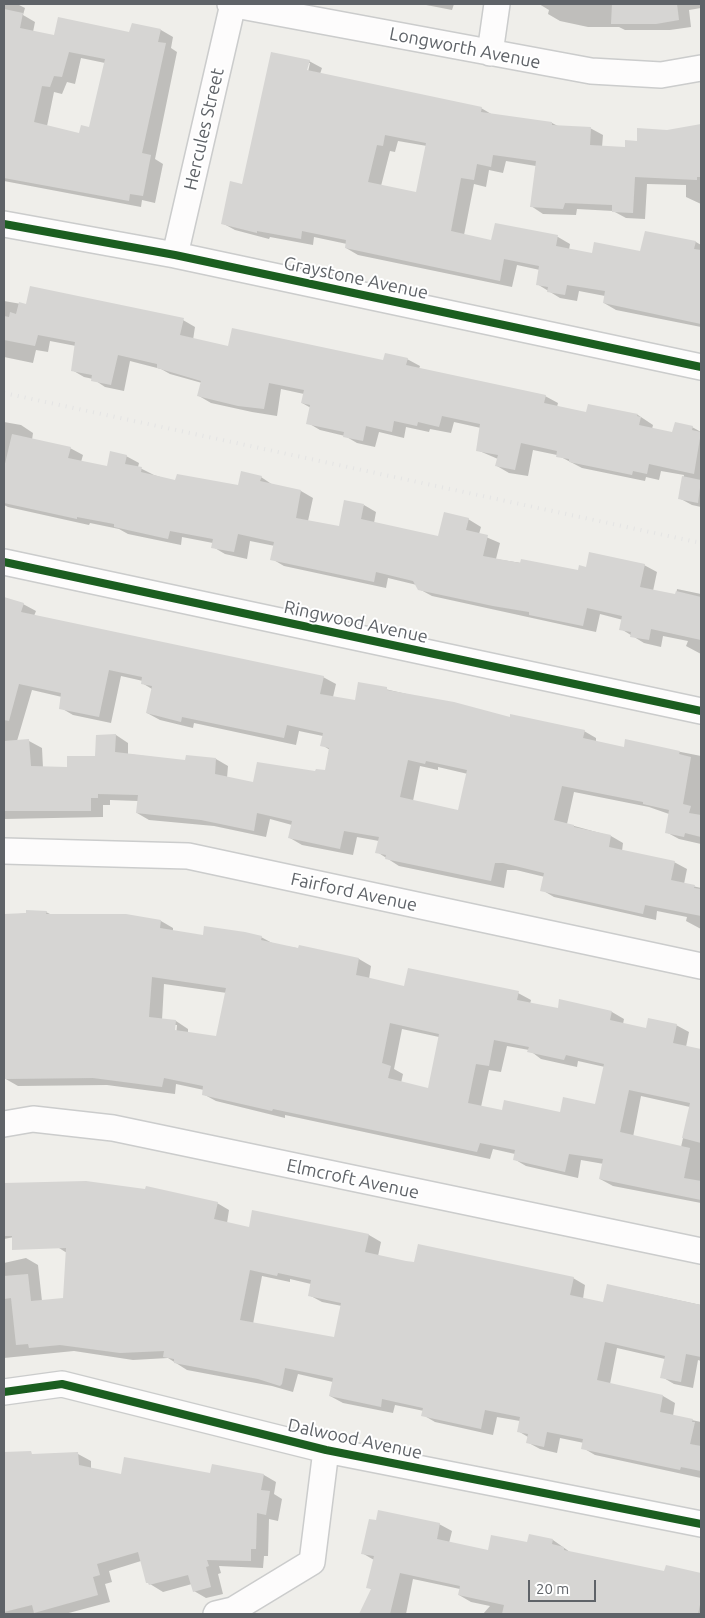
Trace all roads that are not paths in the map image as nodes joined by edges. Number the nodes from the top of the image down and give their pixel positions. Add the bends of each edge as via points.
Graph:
1 (232, 4) edge
2 (498, 4) edge
3 (490, 53) junction
4 (701, 68) edge
5 (4, 224) edge
6 (175, 255) junction
7 (701, 367) edge
8 (4, 562) edge
9 (701, 711) edge
10 (4, 851) edge
11 (701, 966) edge
12 (4, 1124) edge
13 (701, 1251) edge
14 (4, 1392) edge
15 (326, 1450) junction
16 (701, 1524) edge
17 (216, 1614) edge

1 - 3 street, Longworth Avenue
1 - 6 street, Hercules Street
2 - 3 street
3 - 4 street, Longworth Avenue via 591,71 661,75
5 - 6 street, Graystone Avenue
6 - 7 street, Graystone Avenue
8 - 9 street, Ringwood Avenue
10 - 11 street, Fairford Avenue via 188,856
12 - 13 street, Elmcroft Avenue via 33,1119 113,1128
14 - 15 street, Dalwood Avenue via 62,1384
15 - 16 street, Dalwood Avenue
15 - 17 street via 312,1562 233,1610

